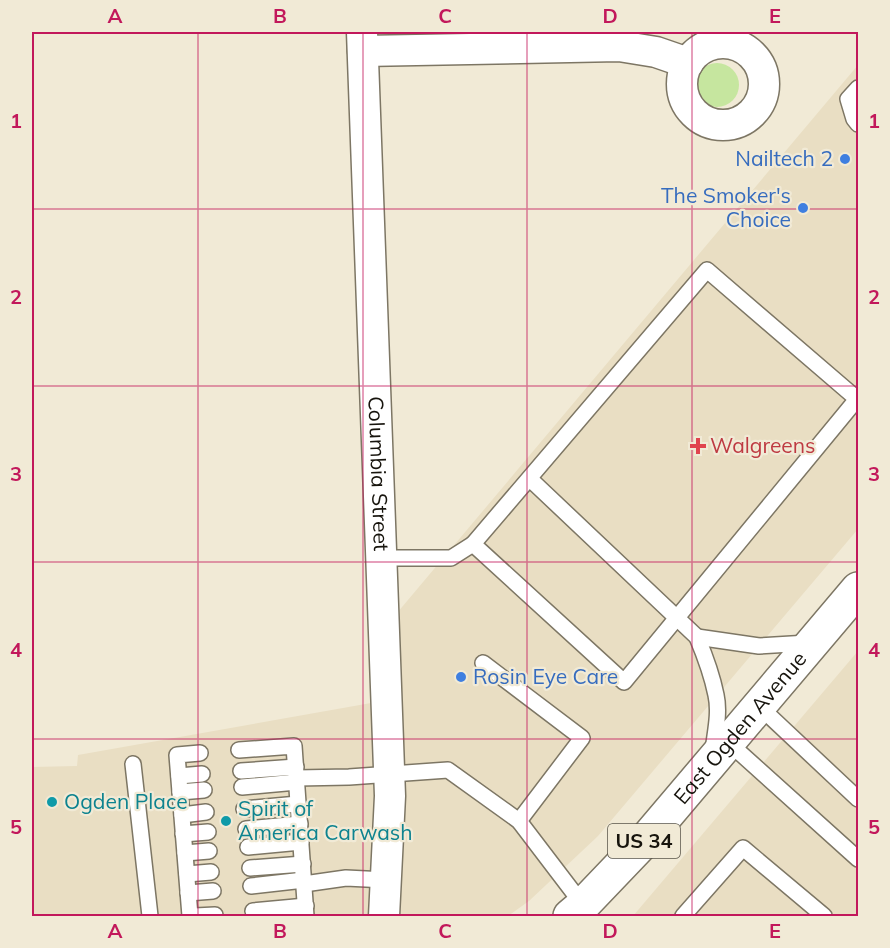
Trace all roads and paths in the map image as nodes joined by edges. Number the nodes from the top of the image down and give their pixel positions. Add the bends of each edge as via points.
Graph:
1 (363, 41) edge
2 (688, 63) dead end
3 (858, 88) edge
4 (858, 124) edge
5 (858, 400) edge
6 (530, 479) junction
7 (473, 544) junction
8 (381, 558) junction
9 (858, 588) edge
10 (677, 618) junction
11 (698, 637) junction
12 (812, 643) junction
13 (483, 663) dead end
14 (759, 706) junction
15 (239, 750) dead end
16 (720, 751) junction
17 (200, 753) dead end
18 (133, 764) dead end
19 (241, 771) dead end
20 (390, 773) junction
21 (202, 774) dead end
22 (179, 776) junction
23 (297, 776) junction
24 (242, 787) dead end
25 (204, 790) dead end
26 (180, 792) junction
27 (858, 799) edge
28 (298, 804) junction
29 (244, 809) dead end
30 (206, 813) dead end
31 (182, 815) junction
32 (519, 821) junction
33 (300, 824) junction
34 (246, 829) dead end
35 (208, 832) dead end
36 (183, 834) junction
37 (301, 842) junction
38 (248, 847) dead end
39 (209, 851) dead end
40 (185, 853) junction
41 (858, 859) edge
42 (303, 864) junction
43 (250, 868) dead end
44 (211, 872) dead end
45 (187, 874) junction
46 (386, 880) junction
47 (304, 882) junction
48 (251, 886) dead end
49 (213, 891) dead end
50 (188, 893) junction
51 (253, 911) dead end
52 (306, 911) edge
53 (577, 911) edge
54 (215, 915) dead end
55 (150, 916) edge
56 (190, 916) edge
57 (195, 916) edge
58 (384, 916) edge
59 (683, 916) edge
60 (824, 916) edge

1 - 2 street via 619,46 656,52
1 - 8 street, Columbia Street
3 - 4 lane via 848,99
5 - 6 lane via 707,270
5 - 10 lane
6 - 7 lane
6 - 10 lane
7 - 8 lane via 451,558
7 - 10 lane via 624,682
8 - 20 street, Columbia Street
9 - 12 main road, East Ogden Avenue / US 34
10 - 11 lane
11 - 12 lane via 759,646
11 - 16 lane via 716,696
12 - 14 main road, East Ogden Avenue / US 34
13 - 32 lane via 582,738
14 - 16 main road, East Ogden Avenue / US 34
14 - 27 lane
15 - 23 lane via 294,746
16 - 41 lane
16 - 53 main road, East Ogden Avenue / US 34 via 648,837
17 - 22 lane via 177,755
18 - 55 lane
19 - 23 lane
20 - 23 lane
20 - 32 lane via 448,770
20 - 46 street, Columbia Street
21 - 22 lane
22 - 26 lane
23 - 24 lane
23 - 28 lane
25 - 26 lane
26 - 31 lane
28 - 29 lane
28 - 33 lane
30 - 31 lane
31 - 36 lane
32 - 53 lane
33 - 34 lane
33 - 37 lane
35 - 36 lane
36 - 40 lane
37 - 38 lane
37 - 42 lane
39 - 40 lane
40 - 45 lane
42 - 43 lane
42 - 47 lane
44 - 45 lane
45 - 50 lane
46 - 47 lane
46 - 58 street, Columbia Street
47 - 48 lane
47 - 52 lane
49 - 50 lane
50 - 56 lane
51 - 52 lane
54 - 57 lane
59 - 60 lane via 743,848

